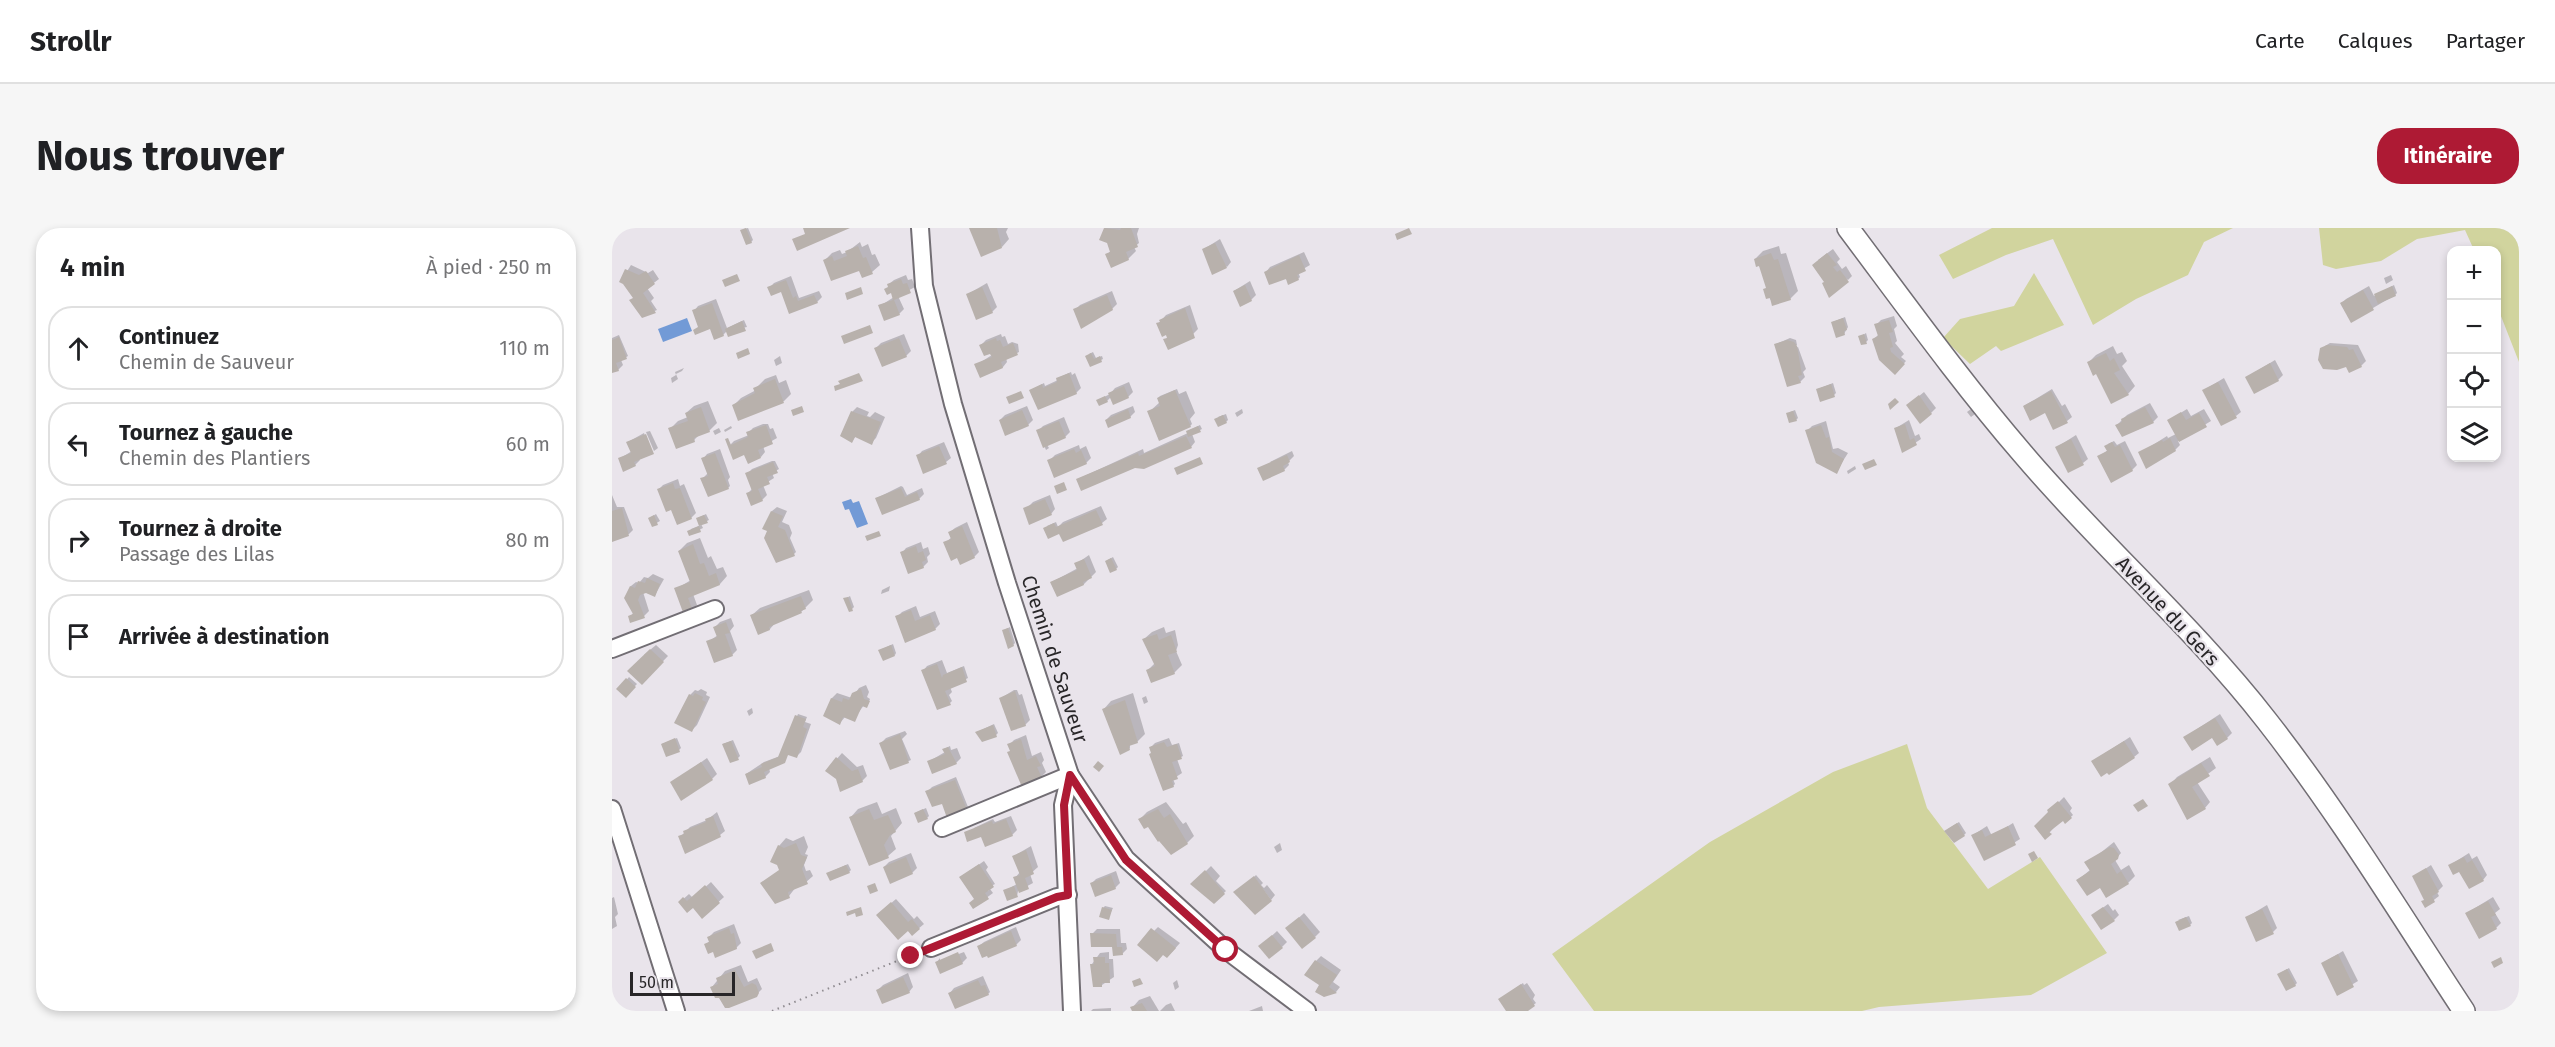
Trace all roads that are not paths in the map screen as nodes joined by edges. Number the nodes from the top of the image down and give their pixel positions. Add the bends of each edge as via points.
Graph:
1 (920, 228) edge
2 (1848, 228) edge
3 (715, 609) dead end
4 (612, 649) edge
5 (1070, 775) junction
6 (612, 809) edge
7 (942, 828) dead end
8 (1068, 895) junction
9 (931, 948) road end
10 (676, 1011) edge
11 (1072, 1011) edge
12 (1307, 1011) edge
13 (2464, 1011) edge

1 - 5 street, Chemin de Sauveur via 924,286 953,404
2 - 13 main road, Avenue du Gers via 2024,456 2266,719 2314,784
3 - 4 street
5 - 7 street
5 - 8 street via 1064,805
5 - 12 street, Chemin de Sauveur via 1126,860 1226,950
6 - 10 street
8 - 9 street
8 - 11 street

